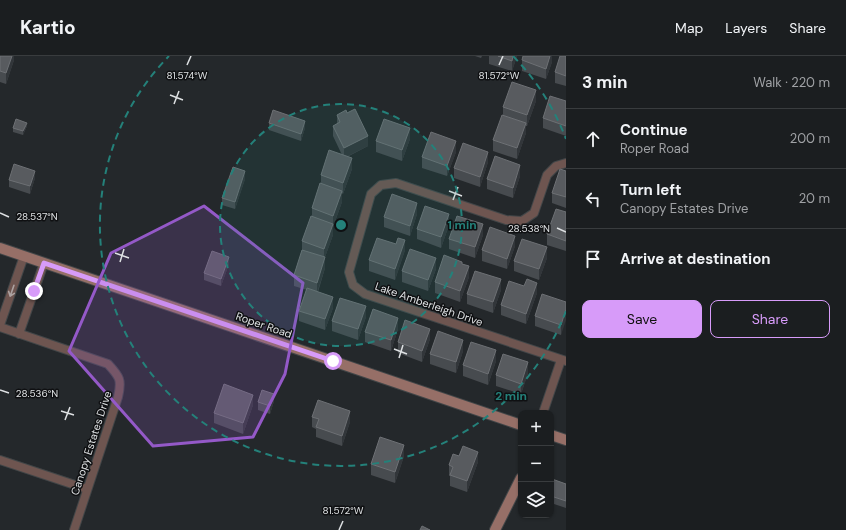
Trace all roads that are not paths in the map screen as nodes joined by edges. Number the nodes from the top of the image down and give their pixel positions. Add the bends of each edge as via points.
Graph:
1 (566, 163) edge
2 (0, 248) edge
3 (24, 256) junction
4 (44, 263) junction
5 (0, 326) edge
6 (19, 334) junction
7 (564, 361) edge
8 (544, 410) edge
9 (518, 424) edge
10 (554, 436) edge
11 (566, 440) edge
12 (0, 460) edge
13 (519, 482) edge
14 (87, 490) junction
15 (74, 530) edge
16 (495, 530) edge

1 - 7 street, Lake Amberleigh Drive via 556,166 547,175 534,213 522,220 506,220 396,183 382,185 371,194 349,272 353,284 364,294
2 - 3 street, Roper Road
3 - 4 street, Roper Road
3 -> 5 street, Canopy Estates Drive
4 - 6 street
4 - 9 street, Roper Road
5 - 6 street, Canopy Estates Drive
6 - 14 street, Canopy Estates Drive via 108,364 117,374 121,385 118,397
7 - 8 street
10 - 11 street
12 - 14 street
13 - 16 street
14 - 15 street, Canopy Estates Drive

